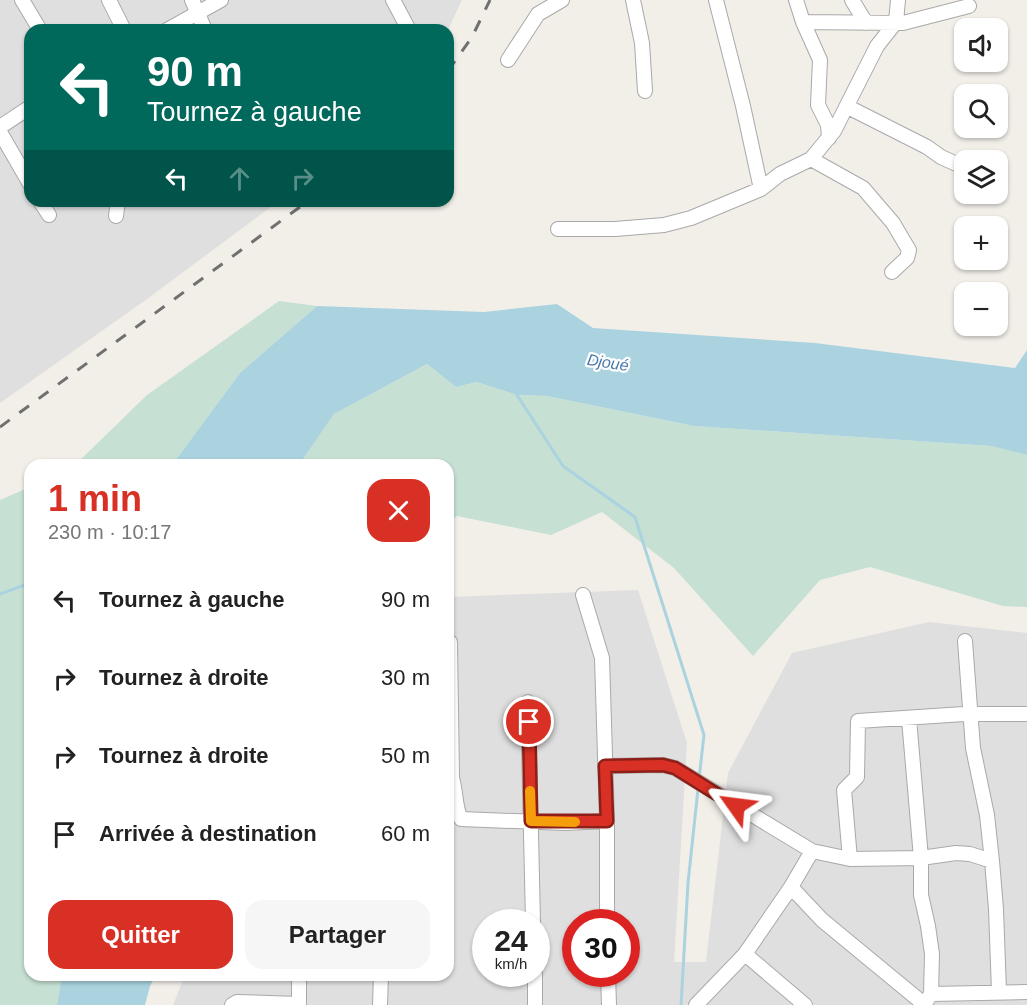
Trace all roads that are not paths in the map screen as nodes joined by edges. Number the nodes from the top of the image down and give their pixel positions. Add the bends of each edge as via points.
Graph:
1 (22, 0) edge
2 (109, 0) edge
3 (221, 0) edge
4 (393, 0) edge
5 (562, 0) edge
6 (633, 0) edge
7 (716, 0) edge
8 (796, 0) edge
9 (852, 0) edge
10 (898, 0) edge
11 (969, 6) dead end
12 (195, 7) edge
13 (803, 22) junction
14 (896, 22) junction
15 (866, 23) junction
16 (36, 24) edge
17 (121, 24) edge
18 (174, 24) edge
19 (202, 24) edge
20 (406, 24) edge
21 (508, 60) dead end
22 (645, 91) dead end
23 (848, 106) junction
24 (24, 111) edge
25 (0, 127) edge
26 (0, 132) edge
27 (829, 138) junction
28 (811, 159) junction
29 (954, 163) edge
30 (24, 174) edge
31 (761, 189) junction
32 (44, 207) edge
33 (117, 207) edge
34 (49, 215) dead end
35 (116, 216) dead end
36 (558, 229) dead end
37 (892, 272) dead end
38 (583, 595) dead end
39 (964, 641) dead end
40 (528, 702) dead end
41 (969, 714) junction
42 (1027, 714) edge
43 (909, 720) junction
44 (605, 766) junction
45 (454, 794) edge
46 (531, 821) junction
47 (607, 821) junction
48 (812, 851) junction
49 (921, 858) junction
50 (850, 859) junction
51 (992, 861) junction
52 (791, 887) junction
53 (533, 909) edge
54 (607, 909) edge
55 (745, 954) junction
56 (299, 981) edge
57 (381, 981) edge
58 (535, 987) edge
59 (608, 987) edge
60 (999, 992) junction
61 (1027, 992) edge
62 (927, 1001) edge
63 (232, 1005) edge
64 (299, 1005) edge
65 (380, 1005) edge
66 (536, 1005) edge
67 (609, 1005) edge
68 (696, 1005) edge
69 (805, 1005) edge

1 - 16 street
2 - 17 street
3 - 12 street
4 - 20 street
5 - 21 street via 538,14
6 - 22 street via 642,43
7 - 31 street
8 - 13 street
9 - 15 street
10 - 14 street
11 - 14 street
12 - 18 street
12 - 19 street
13 - 15 street
13 - 27 street via 820,60 818,105 826,119
14 - 15 street
14 - 23 street via 877,46
23 - 27 street
23 - 29 street
24 - 25 street
26 - 30 street
27 - 28 street
28 - 31 street via 780,174
28 - 37 street via 863,188 894,223 909,250 908,258
31 - 36 street via 664,225
32 - 34 street
33 - 35 street
38 - 44 street via 602,658
39 - 41 street
40 - 46 street
41 - 42 street
41 - 43 street
41 - 51 street
43 - 49 street
43 - 50 street via 858,722 857,777 844,790
44 - 47 street
44 - 48 street via 675,768
45 - 46 street via 461,819
46 - 47 street
46 - 53 street
47 - 54 street
48 - 50 street
48 - 52 street
49 - 50 street
49 - 51 street via 956,853
49 - 62 street via 921,895 932,954
51 - 60 street
52 - 55 street
52 - 62 street via 822,921
55 - 68 street
55 - 69 street
56 - 64 street
57 - 65 street
58 - 66 street
59 - 67 street
60 - 61 street
60 - 62 street
63 - 64 street

